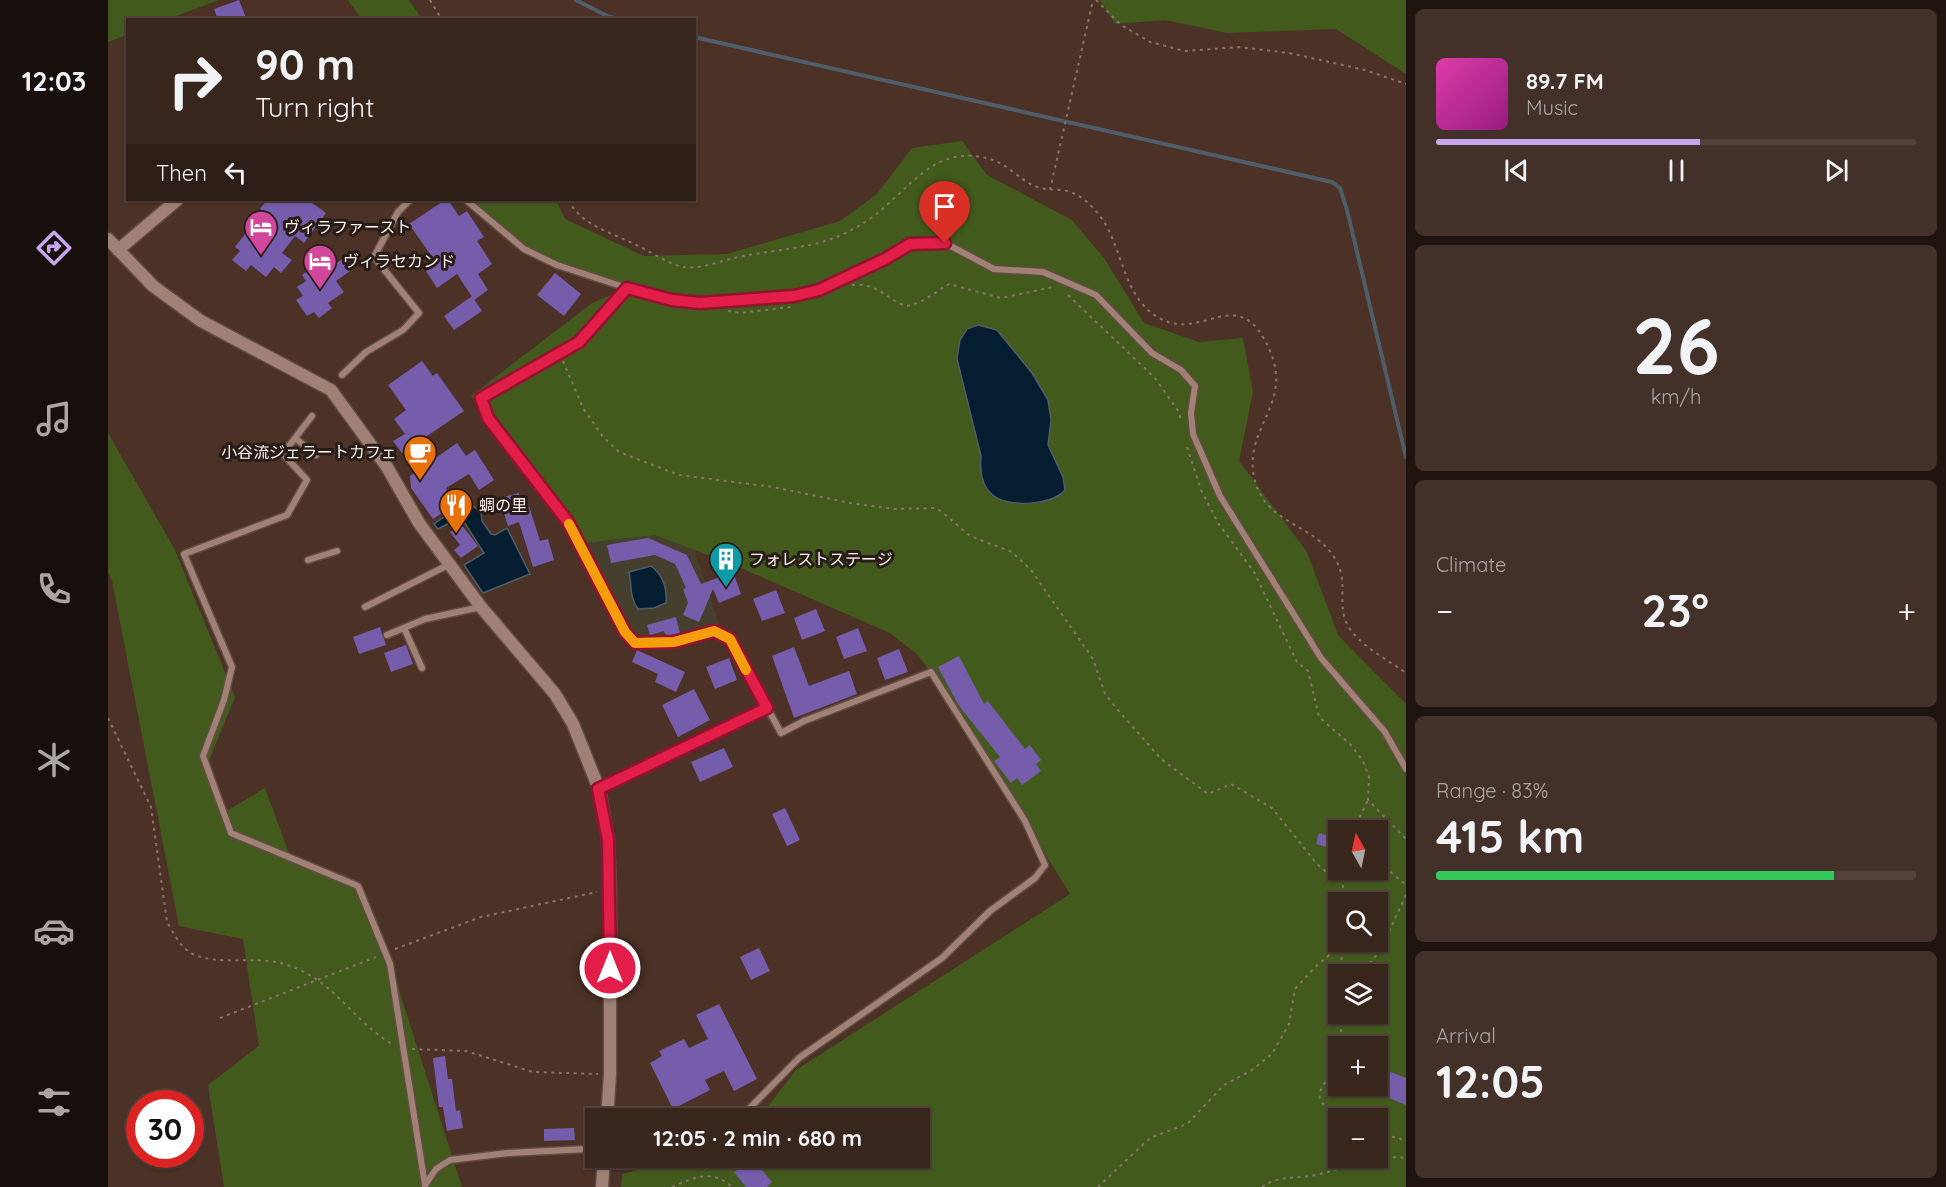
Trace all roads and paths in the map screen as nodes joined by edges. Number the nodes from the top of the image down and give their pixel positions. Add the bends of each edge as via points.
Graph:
1 (430, 0) edge
2 (1094, 0) edge
3 (441, 18) edge
4 (1406, 84) edge
5 (1050, 190) junction
6 (409, 201) edge
7 (467, 201) edge
8 (569, 201) edge
9 (163, 204) edge
10 (108, 238) edge
11 (118, 250) junction
12 (1057, 287) dead end
13 (627, 288) junction
14 (842, 288) dead end
15 (1062, 290) dead end
16 (797, 306) dead end
17 (718, 310) dead end
18 (559, 353) junction
19 (342, 375) dead end
20 (312, 416) dead end
21 (1181, 422) dead end
22 (294, 438) junction
23 (1186, 442) dead end
24 (316, 455) dead end
25 (337, 551) dead end
26 (308, 560) dead end
27 (450, 564) junction
28 (365, 607) dead end
29 (482, 607) junction
30 (404, 628) junction
31 (387, 635) dead end
32 (422, 668) dead end
33 (1406, 673) edge
34 (767, 708) junction
35 (108, 718) edge
36 (1406, 769) edge
37 (598, 789) junction
38 (1368, 800) junction
39 (1358, 820) edge
40 (1406, 839) edge
41 (1388, 870) edge
42 (1328, 874) edge
43 (1406, 885) edge
44 (610, 889) junction
45 (1406, 895) edge
46 (394, 949) dead end
47 (1332, 952) edge
48 (383, 954) dead end
49 (1369, 964) edge
50 (220, 1018) dead end
51 (395, 1045) dead end
52 (411, 1049) dead end
53 (1328, 1072) edge
54 (610, 1074) junction
55 (608, 1108) edge
56 (750, 1108) edge
57 (1328, 1111) edge
58 (1388, 1137) edge
59 (1406, 1142) edge
60 (585, 1149) edge
61 (1388, 1157) edge
62 (1406, 1158) edge
63 (603, 1168) edge
64 (1338, 1168) edge
65 (425, 1186) edge
66 (602, 1187) edge
67 (672, 1187) edge
68 (732, 1187) edge
69 (1098, 1187) edge
70 (1262, 1187) edge

1 - 3 path
2 - 4 path via 1121,24 1159,44 1185,51 1239,47 1289,52
2 - 5 path
5 - 8 path via 1027,182 998,162 963,154 916,176 871,218 838,236 807,248 681,267 589,225
5 - 33 path via 1073,192 1102,218 1127,279 1143,304 1159,318 1182,325 1234,315 1257,325 1272,354 1278,379 1275,399 1255,440 1254,478 1264,499 1281,518 1325,545 1340,564 1347,624 1357,637
6 - 19 lane via 398,212 374,257 419,313 404,330 366,352
7 - 13 lane via 524,249 557,265
9 - 11 street
10 - 11 street
11 - 27 street via 153,286 201,321 331,390
12 - 14 path via 1001,298 949,284 902,306 872,285
13 - 18 lane via 579,342
13 - 36 lane via 700,303 794,296 819,290 910,244 945,243 994,268 1043,272 1096,295 1152,353 1181,370 1195,386 1193,434 1220,496 1321,658 1385,732
15 - 21 path via 1155,378 1179,412
16 - 17 path via 740,313
18 - 34 lane via 481,398 488,418 568,522 625,632 635,643 674,642 714,631 730,639
18 - 42 path via 584,408 603,437 619,452 678,475 894,509 933,508 970,536 1012,552 1031,570 1093,659 1105,694 1161,759 1208,794 1231,784 1272,808
20 - 22 lane
22 - 24 lane
22 - 65 lane via 283,454 307,480 287,515 184,554 232,667 202,756 231,833 358,886 390,964
23 - 38 path via 1201,490 1218,523 1254,572 1297,662 1308,670 1319,717 1363,761 1369,777
25 - 26 lane
27 - 28 lane
27 - 29 street
29 - 30 lane via 425,619
29 - 37 street via 555,694 573,724
30 - 31 lane
30 - 32 lane
34 - 37 lane
34 - 56 lane via 781,733 931,672 1025,821 1045,864 1035,878 990,911 942,958 799,1058
35 - 51 path via 152,807 167,922 176,938 192,954 281,963 312,976 336,992 367,1026
37 - 44 street via 608,840
38 - 39 path
38 - 40 path
41 - 43 path
44 - 46 path via 481,917
44 - 54 street
45 - 49 path via 1380,951
47 - 69 path via 1295,988 1289,1024 1272,1054 1224,1085 1187,1124 1150,1138
48 - 50 path
52 - 54 path via 466,1052 533,1072
53 - 57 path via 1318,1090
54 - 55 street
58 - 59 path
60 - 65 lane via 450,1160 436,1169
61 - 62 path
63 - 66 street
64 - 70 path via 1313,1176 1278,1178
67 - 68 path via 703,1175

